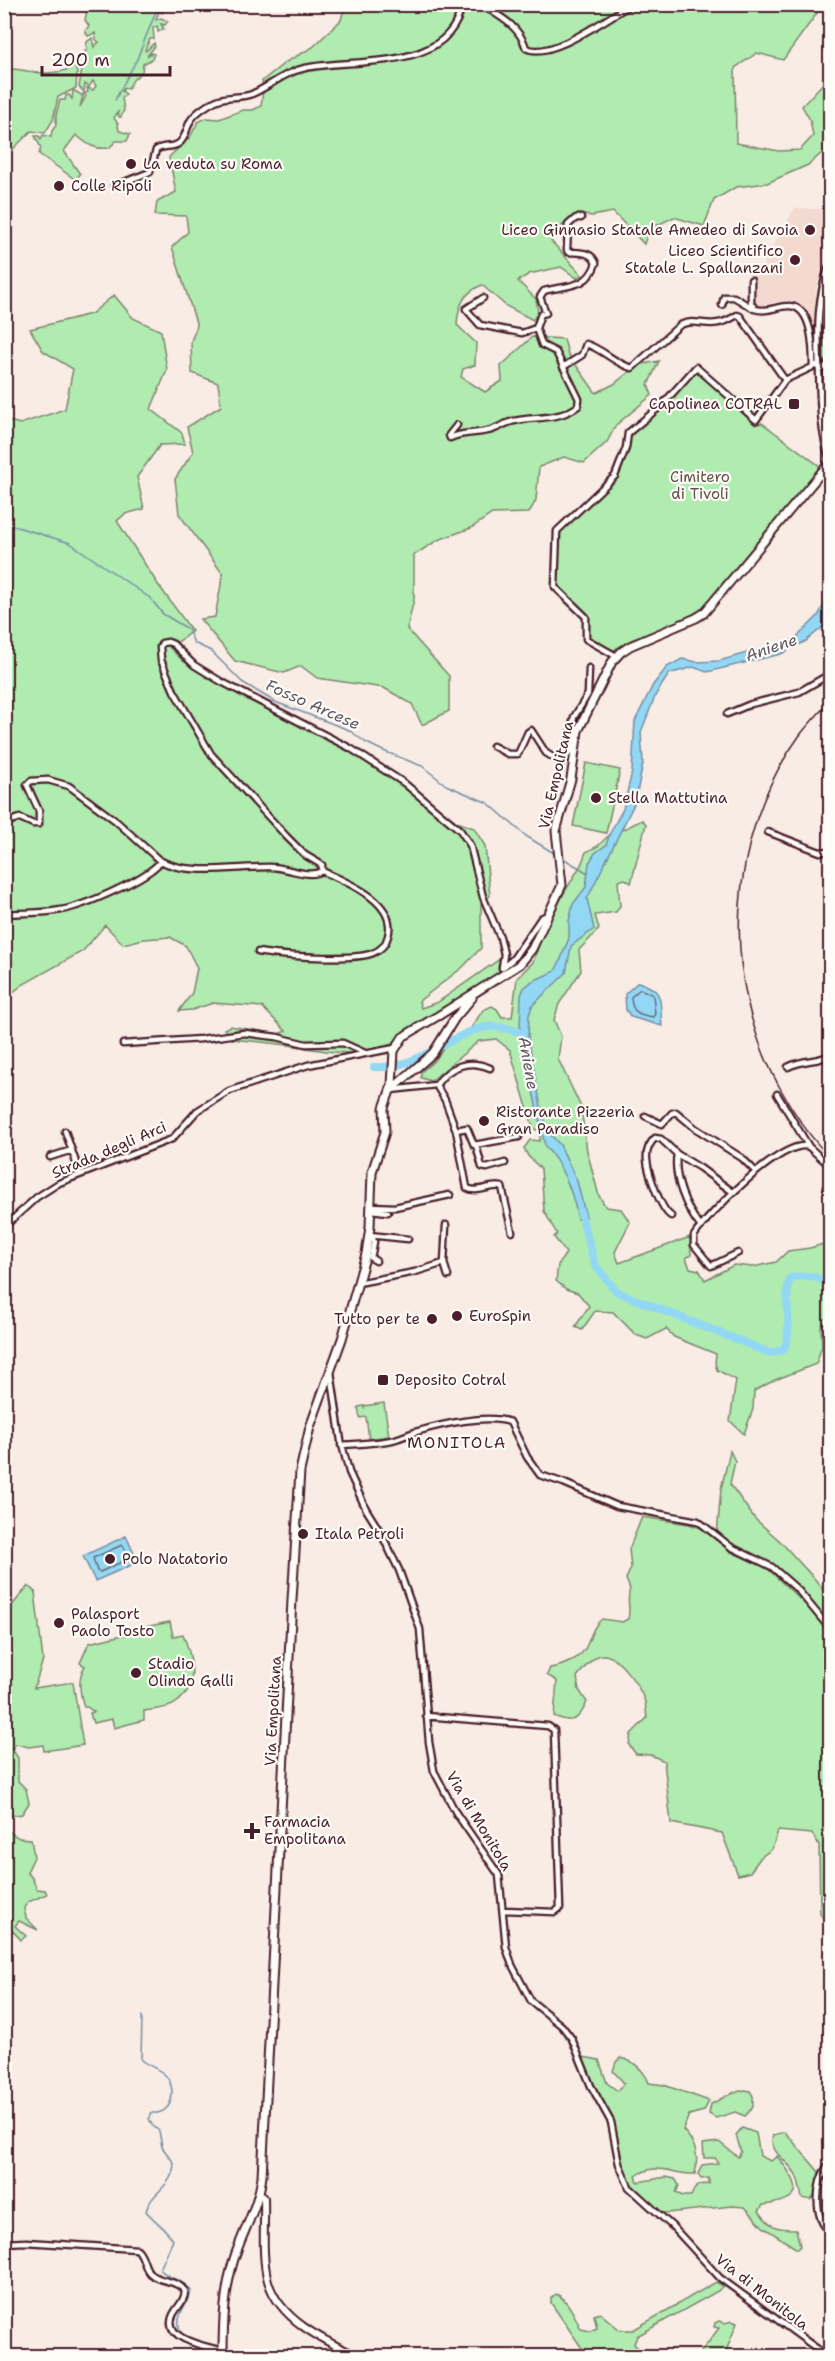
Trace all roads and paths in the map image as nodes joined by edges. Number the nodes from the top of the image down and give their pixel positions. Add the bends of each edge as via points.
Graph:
1 (462, 4) edge
2 (480, 4) edge
3 (632, 4) edge
4 (114, 186) dead end
5 (581, 218) dead end
6 (831, 264) edge
7 (751, 280) dead end
8 (483, 298) dead end
9 (722, 305) dead end
10 (755, 309) junction
11 (536, 328) junction
12 (831, 364) edge
13 (816, 365) junction
14 (563, 367) junction
15 (819, 370) junction
16 (785, 380) junction
17 (457, 425) dead end
18 (831, 462) edge
19 (616, 656) junction
20 (589, 668) dead end
21 (831, 674) edge
22 (727, 714) dead end
23 (575, 743) junction
24 (493, 746) dead end
25 (571, 752) junction
26 (4, 823) edge
27 (768, 832) dead end
28 (831, 851) edge
29 (161, 861) junction
30 (322, 871) junction
31 (4, 914) edge
32 (547, 915) junction
33 (258, 952) dead end
34 (477, 992) junction
35 (449, 1010) junction
36 (455, 1018) junction
37 (123, 1044) dead end
38 (394, 1050) junction
39 (366, 1053) junction
40 (831, 1055) edge
41 (788, 1067) dead end
42 (490, 1068) dead end
43 (393, 1076) junction
44 (405, 1078) junction
45 (436, 1085) junction
46 (391, 1090) junction
47 (777, 1094) dead end
48 (645, 1116) dead end
49 (456, 1130) junction
50 (65, 1131) dead end
51 (519, 1137) dead end
52 (476, 1145) junction
53 (808, 1147) junction
54 (72, 1150) junction
55 (677, 1154) junction
56 (50, 1157) dead end
57 (505, 1163) dead end
58 (831, 1166) edge
59 (756, 1172) junction
60 (80, 1174) junction
61 (733, 1192) junction
62 (450, 1195) dead end
63 (371, 1208) junction
64 (388, 1212) dead end
65 (671, 1216) dead end
66 (446, 1225) dead end
67 (4, 1227) edge
68 (700, 1227) junction
69 (512, 1232) dead end
70 (371, 1235) junction
71 (408, 1239) dead end
72 (738, 1254) dead end
73 (376, 1261) dead end
74 (444, 1263) junction
75 (448, 1276) dead end
76 (358, 1283) junction
77 (331, 1369) junction
78 (341, 1444) junction
79 (831, 1629) edge
80 (426, 1716) junction
81 (504, 1910) junction
82 (828, 2165) dead end
83 (259, 2192) junction
84 (831, 2233) edge
85 (4, 2243) edge
86 (223, 2354) edge
87 (357, 2356) edge
88 (827, 2356) edge

1 - 4 street via 449,32 424,50 385,60 301,69 250,94 216,101 193,117 179,143 156,150 148,173
2 - 3 street via 511,24 526,48 535,50 585,34
5 - 11 street via 568,225 567,250 591,256 596,263 594,270 583,283 544,291 540,297 546,313
6 - 13 street via 819,303
7 - 10 street via 751,303
8 - 11 street via 466,309 480,325 522,333
9 - 10 street via 724,297 730,296
10 - 13 street via 789,306 800,311 810,327
11 - 14 street via 542,345 556,352
12 - 15 street
13 - 15 street
13 - 16 street
14 - 16 street via 582,355 586,344 632,368 680,325 717,325 737,315
14 - 17 street via 579,399 578,406 569,413 515,421 490,431 450,438
15 - 18 street via 820,421
16 - 19 street via 756,420 696,367 662,405 628,433 615,476 557,531 555,586 586,617 588,641
18 - 19 main road, Via Empolitana via 702,615 630,645
19 - 23 main road, Via Empolitana via 583,716
20 - 25 street via 588,694 574,717
21 - 22 street via 799,692
23 - 25 street
23 - 32 main road, Via Empolitana via 571,780 556,831 561,885
24 - 25 street via 508,754 518,754 530,730 546,753 559,762 565,762
26 - 29 street via 20,818 39,824 39,811 27,785 33,781 57,781 112,818
27 - 28 street via 820,852
29 - 30 street via 202,869 270,867 318,874
29 - 31 street via 142,876 80,905
30 - 32 street via 322,865 287,837 208,749 164,668 159,651 162,643 173,644 220,681 350,748 404,783 458,828 470,845 483,897 500,937 502,968
30 - 33 street via 355,887 383,909 389,925 384,945 363,956
32 - 34 main road, Via Empolitana via 525,960
34 - 35 main road, Via Empolitana
34 - 36 main road
35 - 36 main road
35 - 38 main road, Via Empolitana via 404,1036
36 - 44 main road via 433,1053
37 - 39 street via 244,1033 306,1044 343,1043
38 - 39 street, Strada degli Arci
38 - 43 main road, Via Empolitana
39 - 60 street, Strada degli Arci via 305,1066 232,1090 197,1111 172,1139
40 - 41 street
42 - 45 street via 475,1064 458,1066
43 - 44 main road
43 - 46 main road, Via Empolitana
44 - 46 main road
45 - 46 street
45 - 49 street
46 - 63 main road, Via Empolitana via 385,1105 385,1132 372,1172
47 - 53 street
48 - 59 street via 662,1124 677,1113
49 - 52 street via 467,1128
49 - 69 street via 467,1188 473,1191 502,1187
50 - 54 street
51 - 52 street
52 - 57 street via 482,1167
53 - 58 street
53 - 59 street via 790,1150
54 - 56 street
54 - 60 street
55 - 61 street
55 - 65 street via 657,1138 647,1154 656,1191
55 - 68 street via 678,1176
59 - 61 street
60 - 67 street, Strada degli Arci via 40,1195
61 - 68 street
62 - 63 street
63 - 64 street
63 - 70 main road, Via Empolitana
66 - 74 street
68 - 72 street via 693,1242 710,1265
70 - 71 street
70 - 73 street via 371,1258
70 - 76 main road, Via Empolitana
74 - 75 street
74 - 76 street
76 - 77 main road, Via Empolitana
77 - 78 street, Via di Monitola
77 - 83 main road, Via Empolitana via 307,1439 298,1496
78 - 79 street via 385,1441 473,1420 510,1422 540,1475 617,1506 698,1521 724,1542 772,1567
78 - 80 street, Via di Monitola via 352,1480 396,1564 419,1626
80 - 81 street, Via di Monitola via 438,1782 499,1873
80 - 81 street via 548,1725 554,1730 560,1908 555,1912
81 - 88 street, Via di Monitola via 511,1963 531,2001 572,2039 611,2122 619,2164 629,2187 720,2278
82 - 84 street via 820,2181 818,2210
83 - 86 main road, Via Empolitana via 228,2281
83 - 87 street via 264,2198 265,2259 273,2293 312,2334
85 - 86 street via 137,2249 150,2274 184,2290 184,2298 172,2316 174,2331 182,2339

